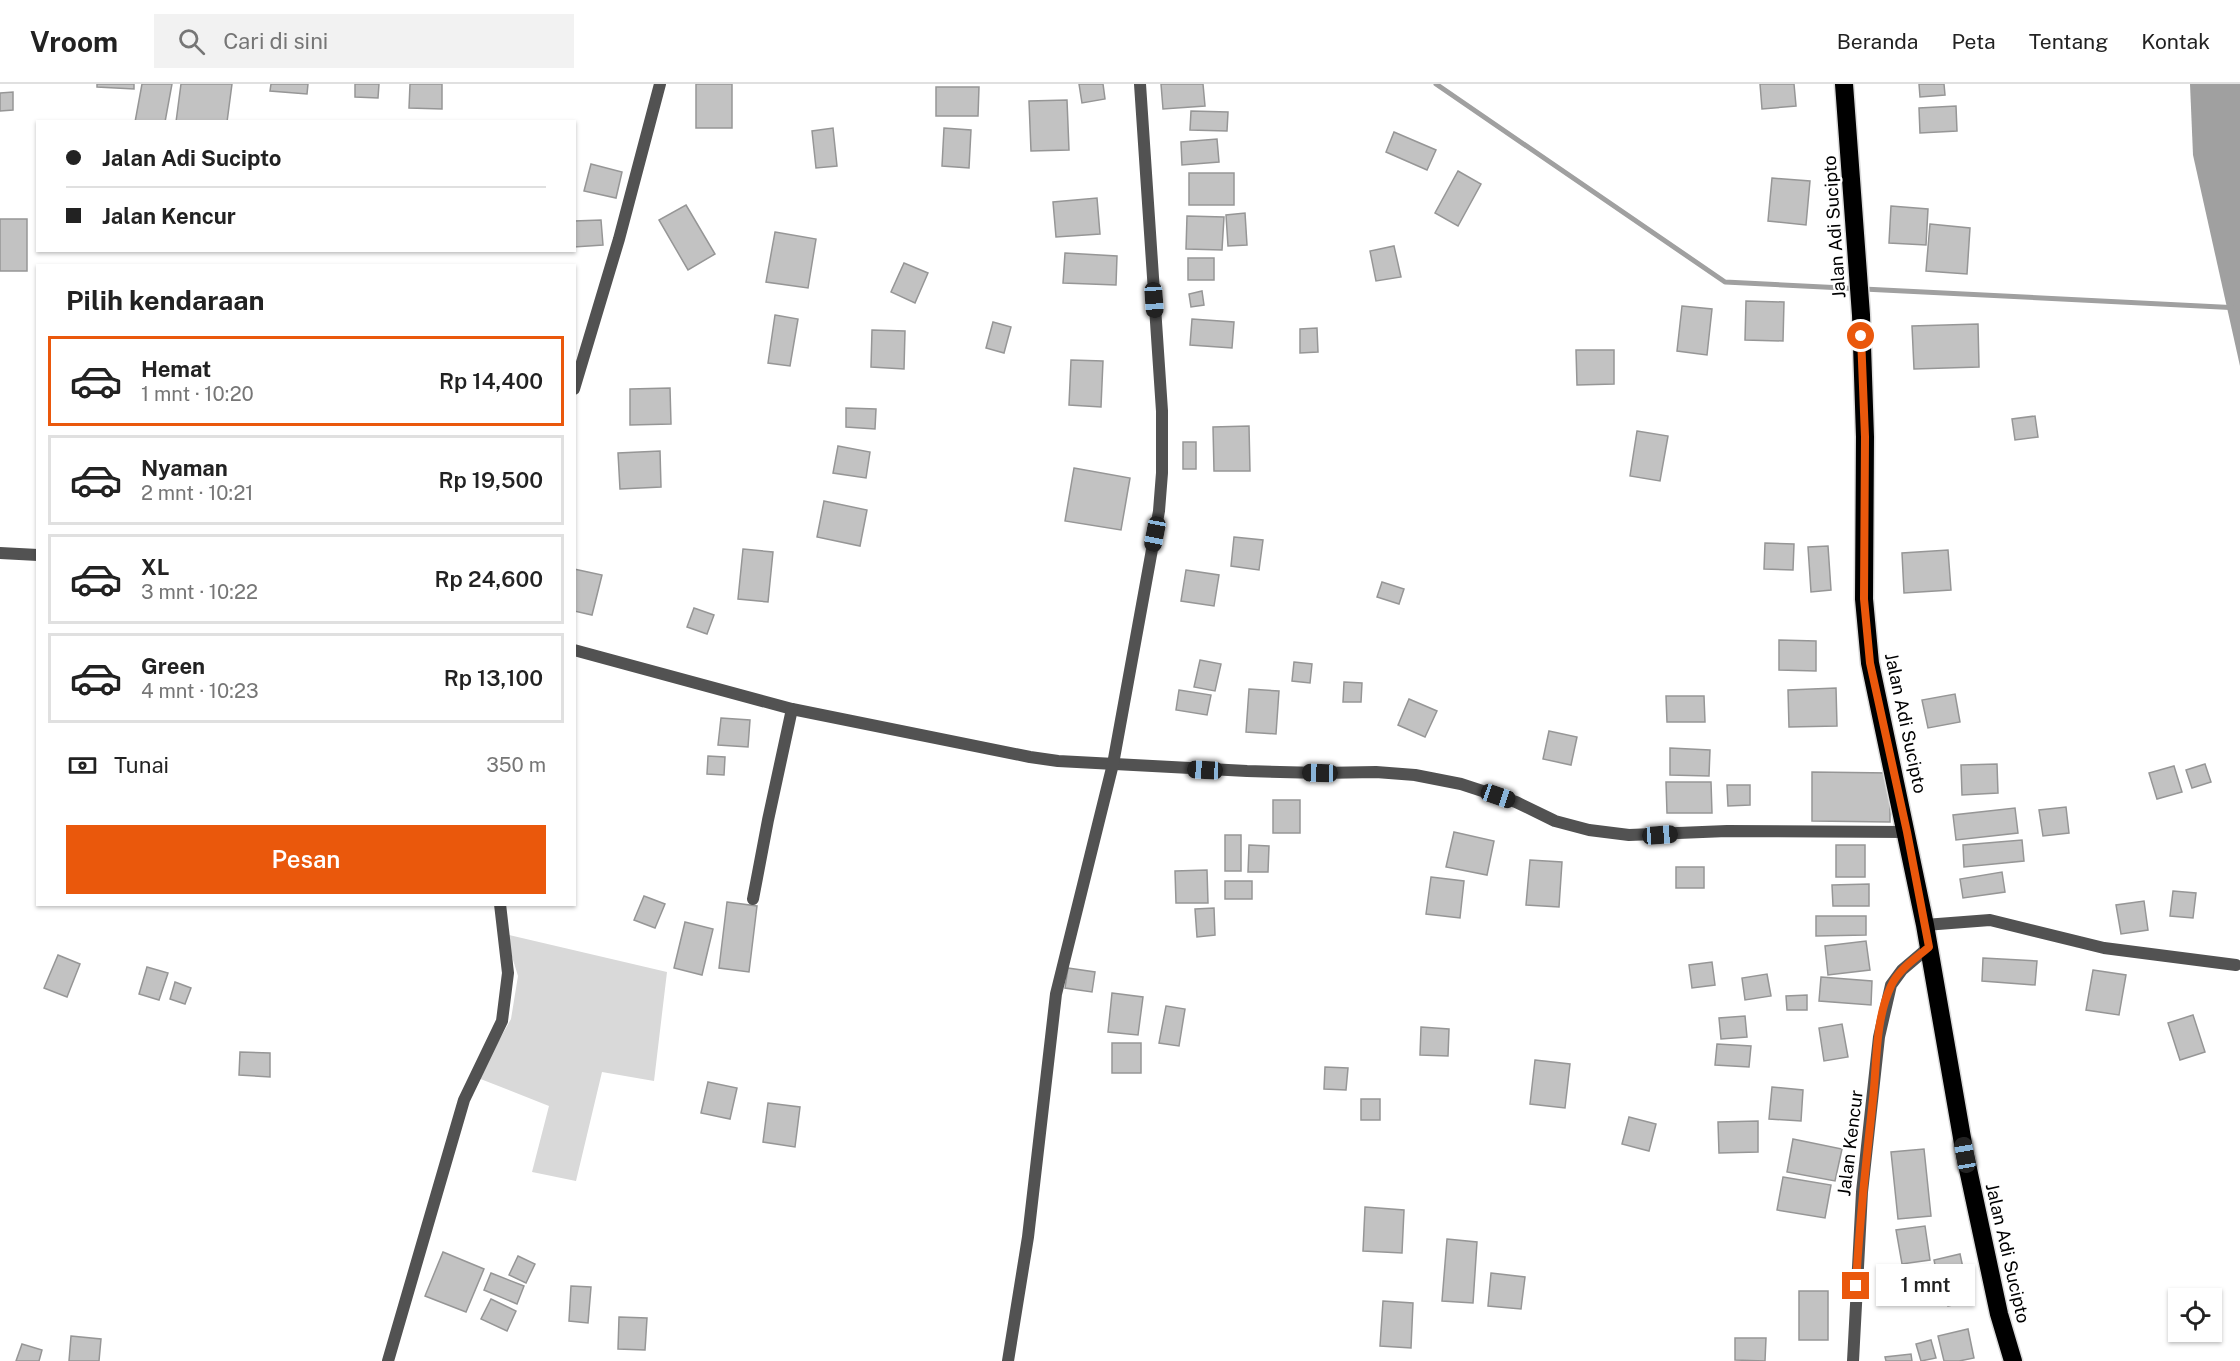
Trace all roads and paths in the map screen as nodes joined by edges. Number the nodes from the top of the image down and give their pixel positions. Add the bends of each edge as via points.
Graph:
1 (660, 84) edge
2 (1140, 84) edge
3 (1844, 84) edge
4 (576, 382) edge
5 (0, 553) edge
6 (36, 555) edge
7 (576, 651) edge
8 (792, 709) junction
9 (1113, 764) junction
10 (1907, 832) junction
11 (753, 898) dead end
12 (500, 906) edge
13 (1925, 925) junction
14 (1929, 947) junction
15 (2236, 965) dead end
16 (388, 1361) edge
17 (1008, 1361) edge
18 (1853, 1361) edge
19 (2013, 1361) edge

1 - 4 street
2 - 9 street via 1162,473 1159,511
3 - 10 highway, Jalan Adi Sucipto via 1861,315 1864,599 1870,663
5 - 6 street
7 - 8 street
8 - 9 street via 1030,758
8 - 11 street
9 - 10 street via 1415,776 1461,784 1516,802 1555,821 1629,835
9 - 17 street via 1056,994 1029,1237
10 - 13 highway, Jalan Adi Sucipto
12 - 16 street via 508,973 502,1021 464,1100
13 - 14 highway, Jalan Adi Sucipto
13 - 15 street via 1990,920 2104,948
14 - 18 street, Jalan Kencur via 1891,985 1879,1036 1862,1192
14 - 19 highway, Jalan Adi Sucipto via 1965,1155

